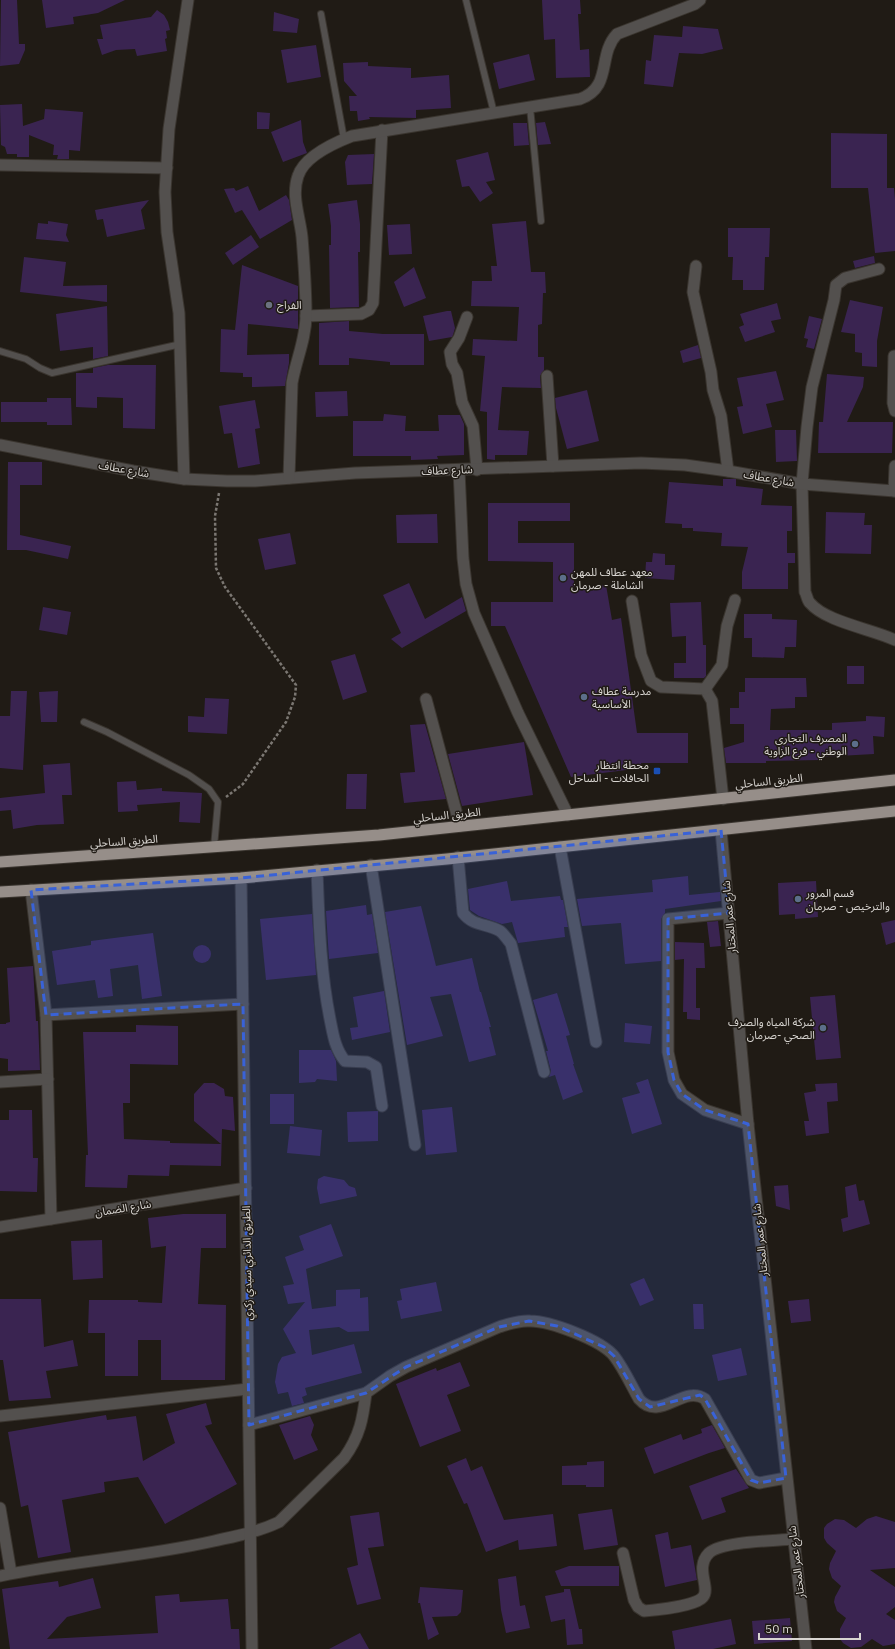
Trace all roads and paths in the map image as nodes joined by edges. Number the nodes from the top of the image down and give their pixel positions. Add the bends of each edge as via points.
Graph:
1 (188, 0) edge
2 (466, 0) edge
3 (700, 0) edge
4 (320, 14) dead end
5 (530, 107) junction
6 (494, 113) junction
7 (382, 130) junction
8 (344, 139) junction
9 (0, 165) edge
10 (167, 168) junction
11 (541, 221) dead end
12 (696, 266) dead end
13 (879, 269) dead end
14 (306, 316) junction
15 (467, 317) dead end
16 (181, 344) junction
17 (0, 351) edge
18 (894, 356) dead end
19 (547, 376) dead end
20 (895, 411) edge
21 (0, 444) edge
22 (553, 466) junction
23 (895, 466) edge
24 (459, 470) junction
25 (477, 470) junction
26 (728, 471) junction
27 (289, 478) junction
28 (184, 479) junction
29 (220, 480) junction
30 (802, 484) junction
31 (894, 491) edge
32 (734, 600) dead end
33 (632, 601) dead end
34 (895, 640) edge
35 (705, 689) junction
36 (426, 699) dead end
37 (84, 722) dead end
38 (895, 780) edge
39 (723, 799) junction
40 (218, 802) junction
41 (895, 811) edge
42 (568, 815) junction
43 (460, 826) junction
44 (721, 830) junction
45 (214, 847) junction
46 (560, 847) junction
47 (458, 858) junction
48 (0, 862) edge
49 (371, 865) junction
50 (316, 870) junction
51 (241, 878) junction
52 (32, 890) junction
53 (0, 892) edge
54 (729, 913) junction
55 (243, 1004) junction
56 (46, 1015) junction
57 (596, 1042) dead end
58 (544, 1072) dead end
59 (48, 1079) junction
60 (0, 1082) edge
61 (382, 1106) dead end
62 (748, 1124) junction
63 (415, 1145) dead end
64 (246, 1188) junction
65 (51, 1219) junction
66 (0, 1227) edge
67 (248, 1389) junction
68 (366, 1393) junction
69 (0, 1416) edge
70 (249, 1425) junction
71 (786, 1478) junction
72 (0, 1508) edge
73 (250, 1533) junction
74 (793, 1539) junction
75 (623, 1553) dead end
76 (11, 1573) junction
77 (0, 1576) edge
78 (252, 1649) edge
79 (806, 1649) edge

1 - 10 street via 169,129
2 - 6 lane
3 - 5 street via 617,34 609,46 598,86 590,95
4 - 8 lane
5 - 6 street
5 - 11 lane
6 - 7 street
7 - 8 street
7 - 14 street via 373,302 369,310 361,314
8 - 14 street via 309,160 297,177 296,198 302,235
9 - 10 street
10 - 16 street via 165,213
12 - 26 street via 693,292 713,390 721,416
13 - 30 street via 845,278 836,285 812,387
14 - 27 street via 303,343 292,384
15 - 25 street via 450,352 462,402 473,426
16 - 17 lane via 52,373 26,359
16 - 28 street
18 - 20 street
19 - 22 street
21 - 28 street, شارع عطاف
22 - 25 street, شارع عطاف
22 - 26 street, شارع عطاف via 641,462
23 - 31 street
24 - 25 street, شارع عطاف
24 - 27 street, شارع عطاف
24 - 42 street via 463,558 466,584 474,613 518,713
26 - 30 street, شارع عطاف
27 - 29 street, شارع عطاف via 255,481
28 - 29 street, شارع عطاف
29 - 40 path via 216,516 216,568 225,587 296,685 295,697 286,722 269,749 243,784
30 - 31 street, شارع عطاف
30 - 34 street via 805,592 809,602 829,616
32 - 35 street via 727,626 722,665
33 - 35 street via 641,655 651,681 660,687
35 - 39 street via 712,701
36 - 43 street
37 - 40 lane via 189,775 209,789
38 - 39 highway, الطريق الساحلي
39 - 42 highway, الطريق الساحلي
40 - 45 lane
41 - 44 highway
42 - 43 highway, الطريق الساحلي
43 - 45 highway, الطريق الساحلي via 379,835
44 - 46 highway
44 - 54 street, شارع عمر المختار
45 - 48 highway, الطريق الساحلي
46 - 47 highway
46 - 57 street
47 - 49 highway
47 - 58 street via 463,913 474,923 500,931 510,944
49 - 50 highway
49 - 63 street
50 - 51 highway
50 - 61 street via 322,974 335,1042 339,1054 345,1061 367,1062 376,1068
51 - 52 highway
51 - 55 street, الطريق الدائري سيدي زكري
52 - 53 highway
52 - 56 street
54 - 62 street, شارع عمر المختار
54 - 62 street via 668,919 668,1052 674,1080 682,1094 705,1110
55 - 56 street
55 - 64 street, الطريق الدائري سيدي زكري
56 - 59 street
59 - 60 street
59 - 65 street
62 - 71 street, شارع عمر المختار
64 - 65 street, شارع الضمان
64 - 67 street, الطريق الدائري سيدي زكري
65 - 66 street, شارع الضمان
67 - 69 street
67 - 70 street, الطريق الدائري سيدي زكري
68 - 70 street
68 - 71 street via 406,1367 499,1327 529,1320 541,1322 604,1347 614,1356 639,1399 650,1407 658,1407 687,1396 700,1395 705,1398 751,1480 759,1483
68 - 73 street via 362,1422 344,1458 279,1522
70 - 73 street, الطريق الدائري سيدي زكري
71 - 74 street, شارع عمر المختار
72 - 76 street
73 - 76 street via 158,1553
73 - 78 street, الطريق الدائري سيدي زكري
74 - 75 street via 718,1548 709,1553 703,1562 704,1597 666,1609 644,1611 634,1600
74 - 79 street, شارع عمر المختار
76 - 77 street

